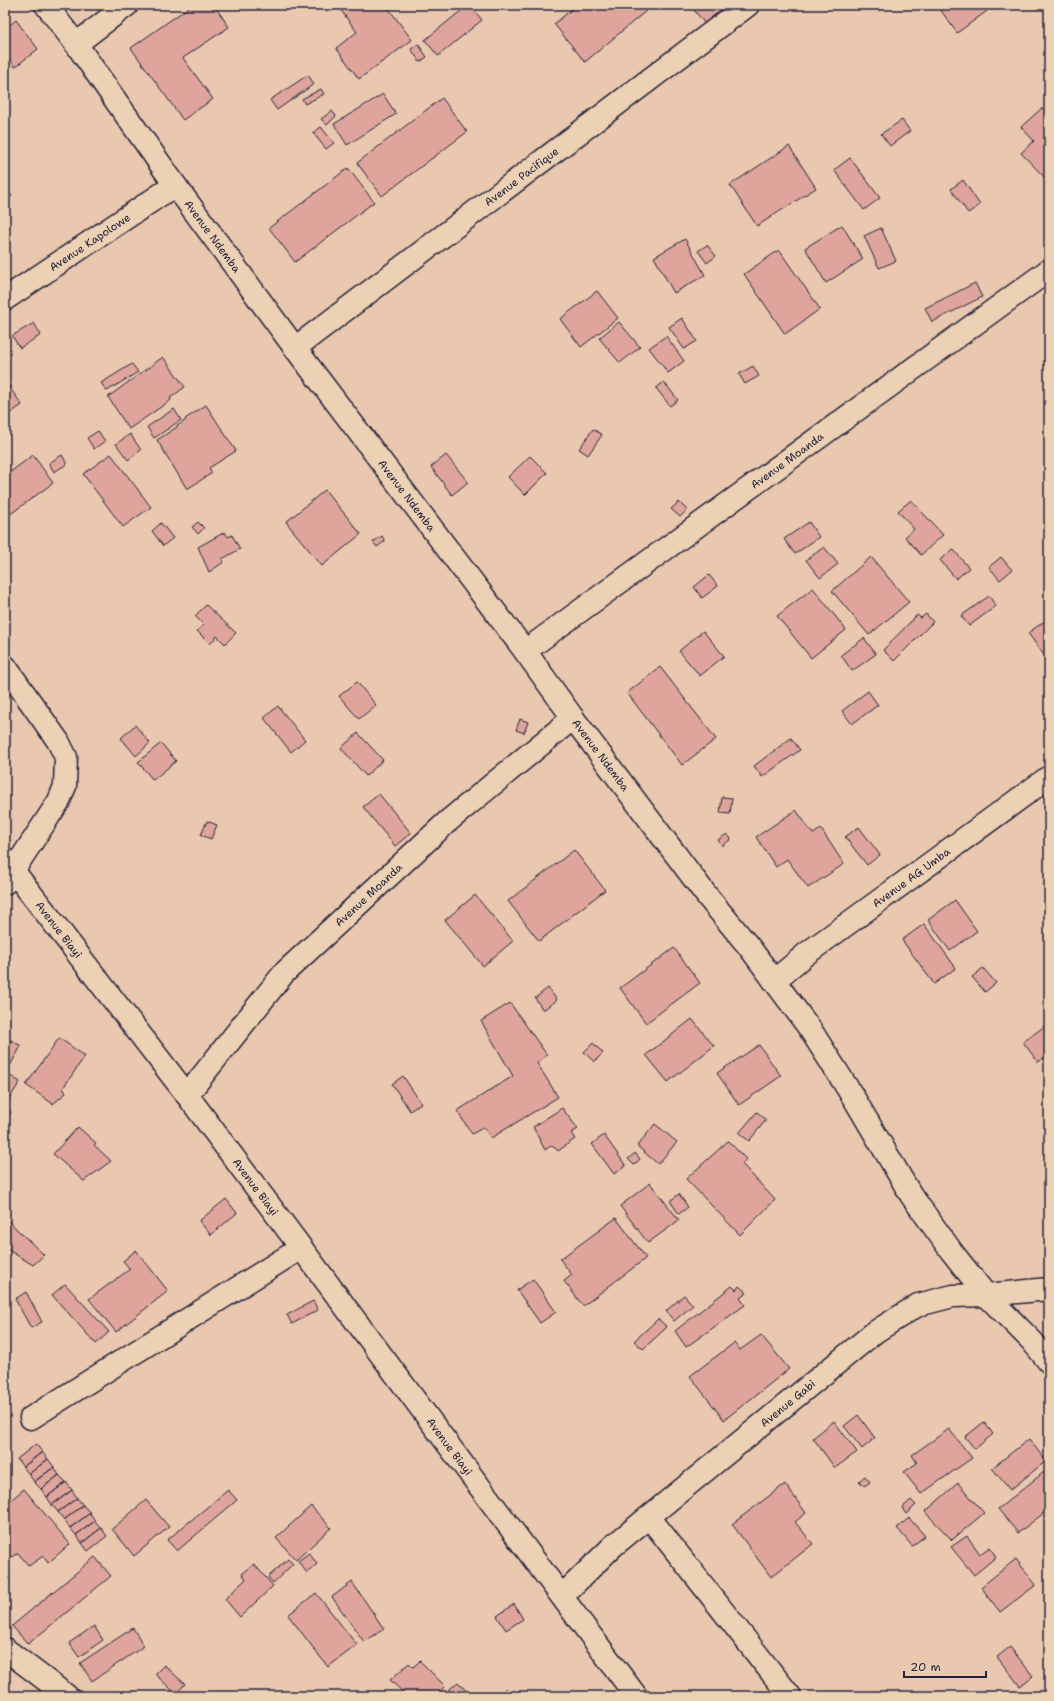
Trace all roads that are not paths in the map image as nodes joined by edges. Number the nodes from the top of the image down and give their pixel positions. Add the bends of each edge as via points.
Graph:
1 (46, 5) edge
2 (127, 5) edge
3 (748, 5) edge
4 (76, 44) junction
5 (175, 185) junction
6 (1049, 270) edge
7 (5, 299) edge
8 (295, 348) junction
9 (525, 651) junction
10 (5, 666) edge
11 (573, 718) junction
12 (1049, 776) edge
13 (8, 871) edge
14 (774, 980) junction
15 (188, 1094) junction
16 (301, 1248) junction
17 (1049, 1289) edge
18 (986, 1295) junction
19 (1049, 1362) edge
20 (31, 1418) dead end
21 (649, 1517) junction
22 (562, 1596) junction
23 (5, 1649) edge
24 (67, 1696) edge
25 (636, 1696) edge
26 (790, 1696) edge

1 - 4 street, Avenue Ndemba
2 - 4 street
3 - 8 street, Avenue Pacifique
4 - 5 street, Avenue Ndemba
5 - 7 street, Avenue Kapolowe
5 - 8 street, Avenue Ndemba
6 - 9 street, Avenue Moanda
8 - 9 street, Avenue Ndemba
9 - 11 street, Avenue Ndemba
10 - 13 street, Avenue Biayi via 58,741 66,757 65,786 59,801
11 - 14 street, Avenue Ndemba via 707,896
11 - 15 street, Avenue Moanda via 447,822 284,973
12 - 14 street, Avenue AG Umba
13 - 15 street, Avenue Biayi
14 - 18 street, Avenue Ndemba via 810,1029 911,1195
15 - 16 street, Avenue Biayi
16 - 20 street
16 - 22 street, Avenue Biayi
17 - 18 street, Avenue Gabi
18 - 19 street, Avenue Ndemba via 1032,1341
18 - 21 street, Avenue Gabi via 952,1296 918,1305 875,1332
21 - 22 street, Avenue Gabi via 613,1546
21 - 26 street
22 - 25 street, Avenue Biayi
23 - 24 street

